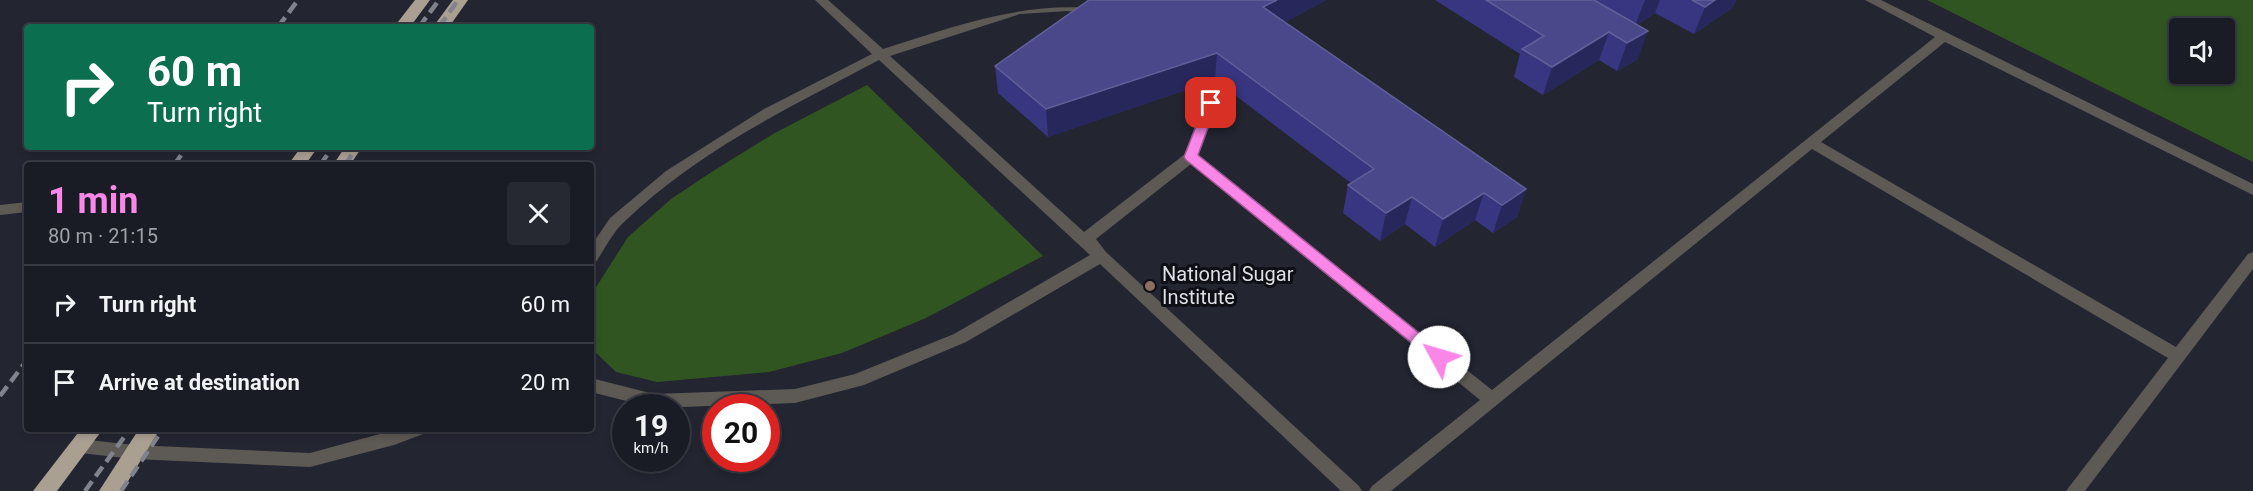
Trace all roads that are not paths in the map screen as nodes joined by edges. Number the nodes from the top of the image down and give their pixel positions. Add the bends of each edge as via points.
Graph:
1 (423, 0) edge
2 (461, 0) edge
3 (821, 0) edge
4 (1006, 0) edge
5 (1871, 0) edge
6 (1019, 10) junction
7 (1095, 12) edge
8 (404, 24) edge
9 (443, 24) edge
10 (1944, 36) junction
11 (881, 54) junction
12 (1211, 103) dead end
13 (1812, 143) junction
14 (308, 150) edge
15 (1191, 157) junction
16 (298, 162) edge
17 (2253, 190) edge
18 (24, 207) edge
19 (0, 210) edge
20 (594, 254) edge
21 (1101, 256) junction
22 (2253, 258) edge
23 (2178, 356) junction
24 (594, 386) edge
25 (1492, 400) junction
26 (148, 432) edge
27 (409, 432) edge
28 (86, 437) edge
29 (134, 452) junction
30 (44, 491) edge
31 (110, 491) edge
32 (1353, 491) edge
33 (1378, 491) edge
34 (2075, 491) edge

1 - 8 highway
2 - 9 highway
3 - 11 street
4 - 6 street
5 - 10 street
6 - 7 street via 1068,7
6 - 11 street
10 - 13 street
10 - 17 street
11 - 20 street via 769,112 671,174 615,222
11 - 21 street
12 - 15 street
13 - 23 street
13 - 25 street
14 - 16 highway
15 - 21 street via 1087,238
15 - 25 street
18 - 19 street
21 - 24 street via 960,338 858,380 795,396 654,401
21 - 32 street
22 - 23 street
23 - 34 street
25 - 33 street
26 - 29 highway
27 - 29 street via 310,460
28 - 29 street
28 - 30 highway
29 - 31 highway

